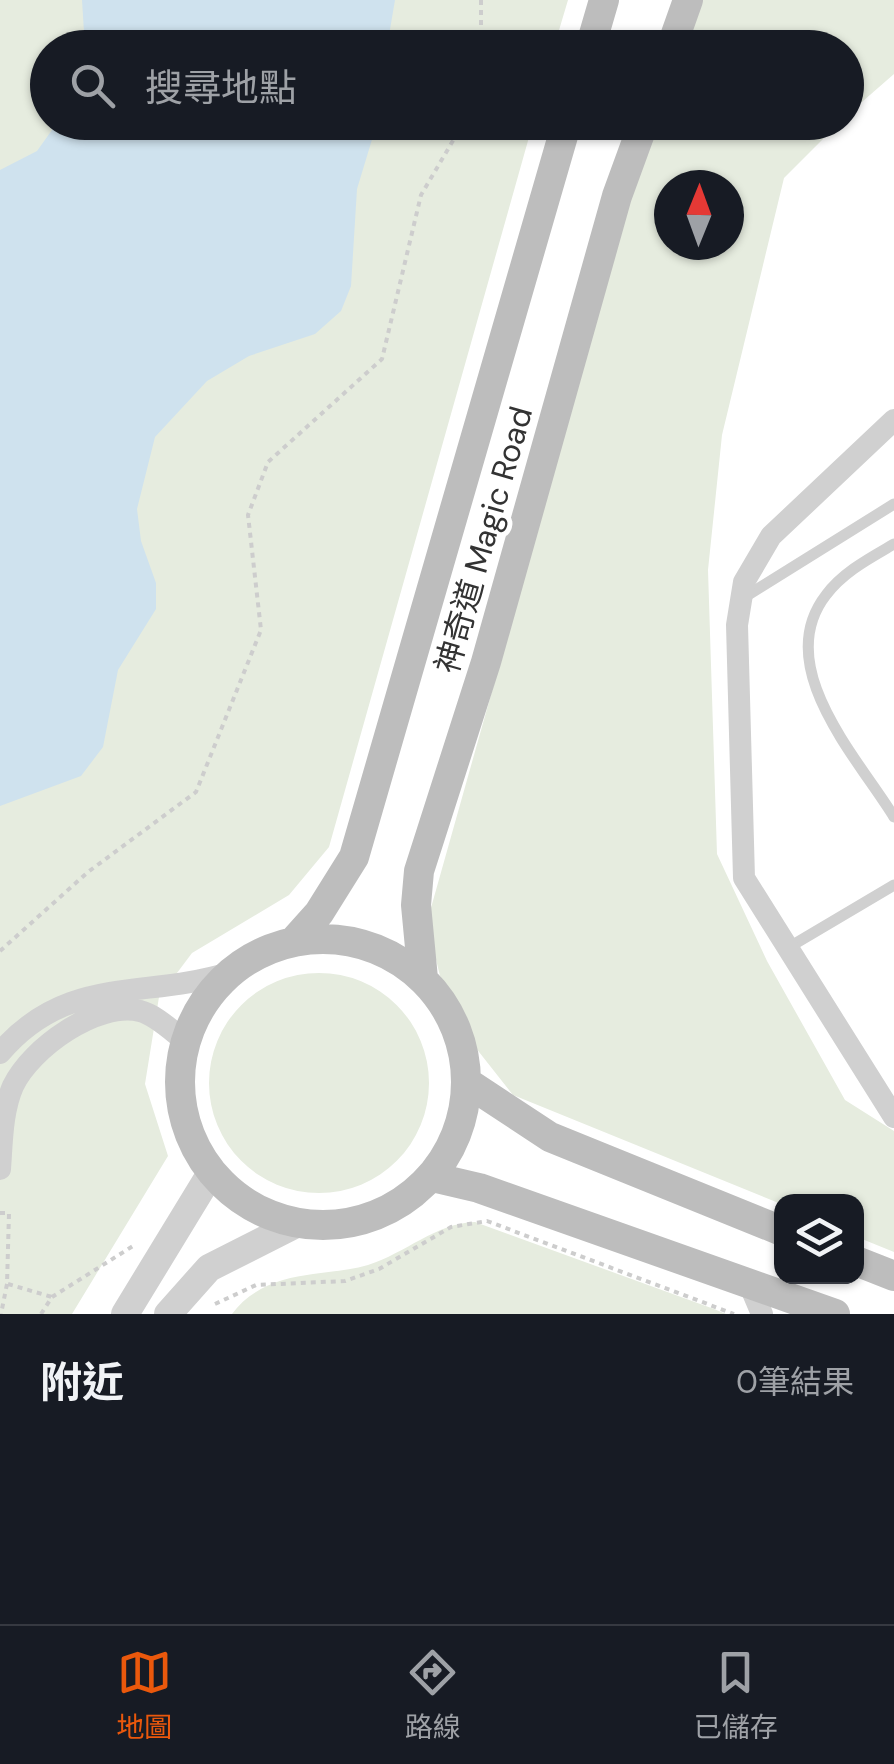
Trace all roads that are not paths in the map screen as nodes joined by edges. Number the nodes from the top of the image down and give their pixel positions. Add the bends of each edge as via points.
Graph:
1 (604, 0) edge
2 (688, 0) edge
3 (595, 30) edge
4 (677, 30) edge
5 (562, 140) edge
6 (637, 140) edge
7 (894, 420) edge
8 (894, 504) edge
9 (894, 544) edge
10 (739, 601) junction
11 (894, 817) edge
12 (894, 885) edge
13 (294, 942) junction
14 (786, 950) junction
15 (230, 973) junction
16 (423, 979) junction
17 (185, 1041) junction
18 (0, 1053) edge
19 (468, 1083) junction
20 (894, 1117) edge
21 (0, 1169) edge
22 (211, 1173) junction
23 (432, 1176) junction
24 (296, 1224) junction
25 (774, 1228) edge
26 (864, 1264) edge
27 (894, 1276) edge
28 (748, 1281) junction
29 (124, 1314) edge
30 (168, 1314) edge
31 (762, 1314) edge
32 (836, 1314) edge

1 - 3 main road
2 - 4 main road
5 - 13 main road, 神奇道 Magic Road via 354,857 320,914
6 - 16 main road, 神奇道 Magic Road via 419,871
7 - 10 street via 780,525 754,561
8 - 10 lane
9 - 11 lane via 824,596 808,647 818,696
10 - 14 street via 741,865
12 - 14 lane
13 - 15 main road
13 - 16 main road via 350,942 383,952
14 - 20 street
15 - 17 main road via 206,998
15 - 18 street via 69,1002 25,1025
16 - 19 main road via 457,1028
17 - 21 street via 141,1012 122,1010 59,1038 13,1086
17 - 22 main road via 180,1100 190,1138
19 - 23 main road via 450,1152
19 - 25 main road via 550,1137
22 - 24 main road via 264,1214
22 - 29 street
23 - 24 main road via 394,1208 363,1220
23 - 28 main road
24 - 30 street via 208,1268
26 - 27 main road
28 - 31 street
28 - 32 main road

